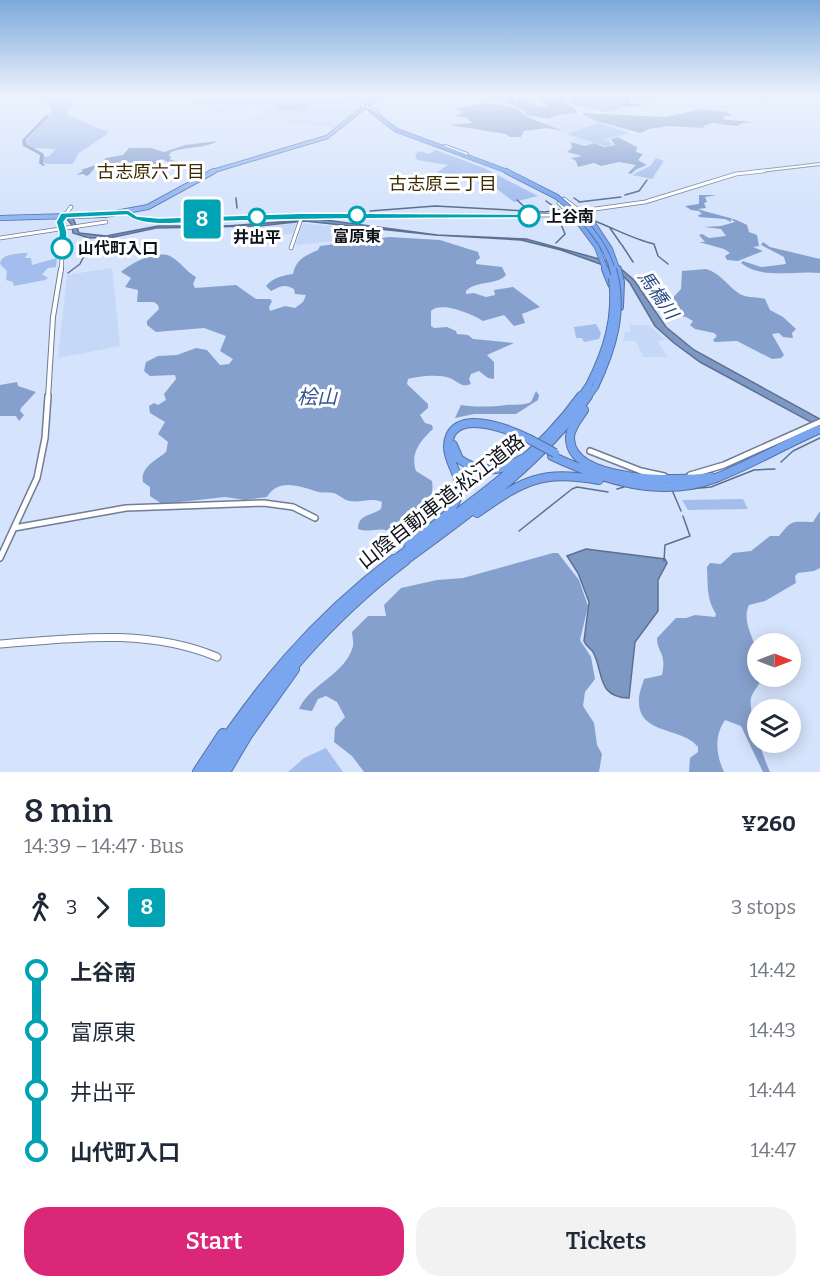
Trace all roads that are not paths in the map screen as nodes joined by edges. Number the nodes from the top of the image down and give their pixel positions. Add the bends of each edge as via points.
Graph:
1 (336, 131) edge
2 (395, 131) edge
3 (399, 131) edge
4 (405, 131) edge
5 (467, 154) dead end
6 (800, 160) dead end
7 (820, 164) edge
8 (489, 166) junction
9 (799, 168) junction
10 (505, 170) junction
11 (556, 199) junction
12 (564, 199) joint
13 (71, 207) dead end
14 (128, 212) junction
15 (582, 212) junction
16 (570, 213) junction
17 (64, 215) junction
18 (0, 218) edge
19 (301, 219) junction
20 (590, 219) joint
21 (106, 222) dead end
22 (580, 224) joint
23 (63, 230) junction
24 (0, 238) edge
25 (291, 248) dead end
26 (614, 295) junction
27 (619, 311) junction
28 (594, 386) junction
29 (820, 422) edge
30 (820, 429) edge
31 (528, 440) junction
32 (590, 451) dead end
33 (533, 454) junction
34 (730, 471) junction
35 (607, 477) junction
36 (315, 518) dead end
37 (456, 523) junction
38 (14, 528) junction
39 (0, 558) edge
40 (368, 580) junction
41 (327, 627) junction
42 (0, 645) edge
43 (217, 657) dead end
44 (275, 671) junction
45 (198, 772) edge
46 (204, 772) edge
47 (215, 772) edge
48 (225, 772) edge

1 - 14 highway via 215,170 161,202
2 - 8 highway, 山陰自動車道;松江道路
3 - 10 highway, 山陰自動車道;松江道路
4 - 5 street
6 - 9 street
7 - 9 street
8 - 11 highway
8 - 11 highway, 山陰自動車道;松江道路
9 - 15 street via 730,175 645,202
10 - 11 highway, 山陰自動車道;松江道路
10 - 12 highway
11 - 16 street
11 - 26 highway, 山陰自動車道;松江道路, bridge via 596,238 608,264
11 - 27 highway, 山陰自動車道;松江道路, bridge via 588,223 605,246 616,274
12 - 15 street
13 - 17 street
14 - 17 highway
14 - 19 street via 135,218 159,221
15 - 16 street
15 - 20 street
16 - 19 street
16 - 22 street
17 - 18 highway
17 - 23 street via 60,222
19 - 25 street
20 - 27 highway, bridge via 610,247 618,270
21 - 23 street
22 - 26 highway, bridge via 600,253
23 - 24 street
23 - 38 street via 39,467
26 - 28 highway, 山陰自動車道;松江道路, bridge via 613,322
27 - 28 highway, 山陰自動車道;松江道路, bridge via 612,348
28 - 33 highway, 山陰自動車道;松江道路
28 - 35 highway via 570,442 582,460
28 - 37 highway, 山陰自動車道;松江道路 via 570,423 538,457
29 - 32 street via 693,475 651,474
30 - 34 highway
31 - 33 highway via 498,427 478,425 458,433 453,447 464,463 484,470 504,468
31 - 35 highway, bridge via 581,470
31 - 40 highway via 491,423 470,424 455,432 448,446 460,483 456,501
33 - 40 highway, 山陰自動車道;松江道路
34 - 35 highway via 688,482
34 - 35 highway via 683,487 650,487
35 - 37 highway via 563,474 534,478
36 - 38 street via 293,507 264,502 116,509
37 - 41 highway, 山陰自動車道;松江道路 via 372,586
38 - 39 street
40 - 44 highway, 山陰自動車道;松江道路
41 - 47 highway, 山陰自動車道;松江道路 via 282,676
41 - 48 highway via 267,706
42 - 43 street via 118,637 191,645
44 - 45 highway via 234,718
44 - 46 highway, 山陰自動車道;松江道路

